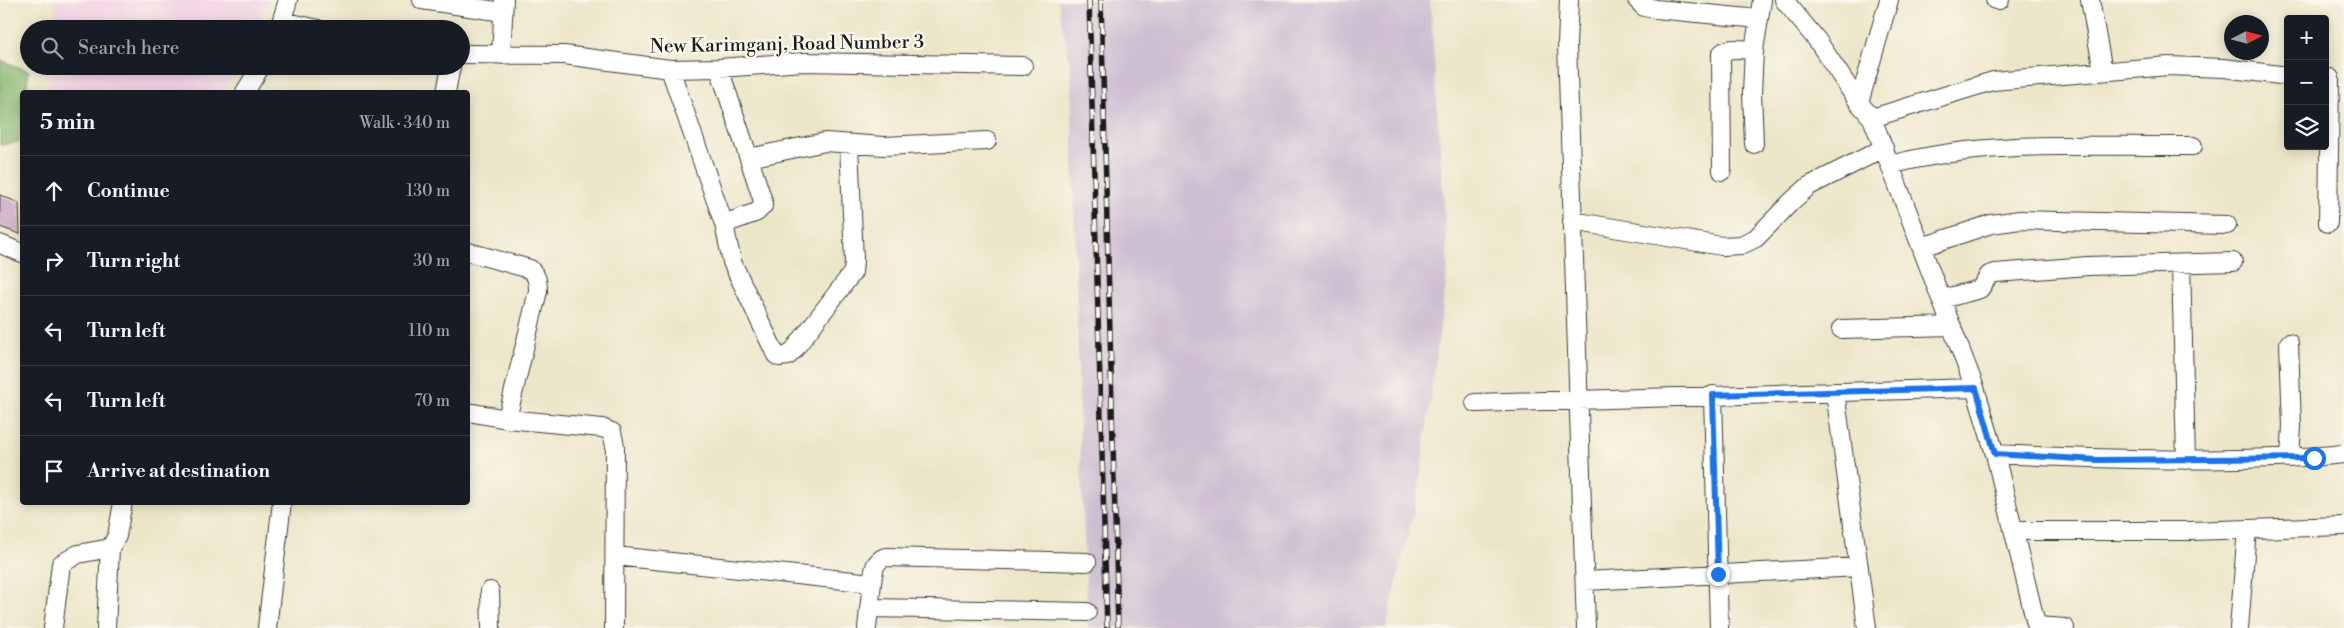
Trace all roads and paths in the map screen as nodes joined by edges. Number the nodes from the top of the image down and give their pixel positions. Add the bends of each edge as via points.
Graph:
1 (288, 0) edge
2 (422, 0) edge
3 (1569, 0) edge
4 (1637, 0) edge
5 (1762, 0) edge
6 (1784, 0) edge
7 (1888, 0) edge
8 (1995, 0) edge
9 (2000, 0) edge
10 (2090, 0) edge
11 (504, 6) edge
12 (1759, 19) junction
13 (282, 20) edge
14 (1754, 50) junction
15 (470, 54) edge
16 (501, 55) junction
17 (1024, 66) dead end
18 (719, 68) junction
19 (670, 69) junction
20 (2103, 70) junction
21 (255, 75) edge
22 (449, 75) edge
23 (2284, 76) edge
24 (2333, 78) edge
25 (246, 90) edge
26 (446, 90) edge
27 (1860, 103) junction
28 (1872, 118) junction
29 (988, 141) dead end
30 (848, 144) junction
31 (1754, 144) dead end
32 (2193, 146) dead end
33 (1884, 148) junction
34 (749, 158) junction
35 (1890, 165) junction
36 (1722, 171) dead end
37 (1572, 221) junction
38 (2328, 223) dead end
39 (724, 224) junction
40 (2227, 225) dead end
41 (0, 244) edge
42 (1922, 247) junction
43 (20, 252) edge
44 (470, 253) edge
45 (2233, 262) dead end
46 (2180, 264) junction
47 (1942, 299) junction
48 (1952, 326) junction
49 (1841, 329) dead end
50 (2289, 343) dead end
51 (1976, 388) junction
52 (1836, 392) junction
53 (1713, 395) junction
54 (1577, 401) junction
55 (1475, 403) dead end
56 (470, 412) edge
57 (507, 419) junction
58 (1995, 454) junction
59 (2344, 454) edge
60 (2290, 458) junction
61 (2186, 460) junction
62 (122, 505) edge
63 (282, 505) edge
64 (2344, 526) edge
65 (2247, 529) junction
66 (2015, 531) junction
67 (110, 548) junction
68 (615, 556) junction
69 (1087, 562) dead end
70 (1859, 567) junction
71 (1718, 574) junction
72 (1585, 581) junction
73 (872, 583) junction
74 (490, 592) dead end
75 (869, 608) junction
76 (1088, 612) dead end
77 (2037, 627) edge
78 (53, 628) edge
79 (106, 628) edge
80 (267, 628) edge
81 (491, 628) edge
82 (614, 628) edge
83 (867, 628) edge
84 (1586, 628) edge
85 (1719, 628) edge
86 (1868, 628) edge
87 (2065, 628) edge
88 (2239, 628) edge

1 - 13 street
2 - 11 street
3 - 37 street via 1567,44
4 - 12 street via 1644,7 1656,10
5 - 12 street
6 - 27 street via 1817,40
7 - 27 street
8 - 9 street
10 - 20 street
11 - 16 street
12 - 14 street
14 - 31 street
14 - 36 street via 1730,49 1721,54
15 - 16 street, New Karimganj, Road Number 3
16 - 19 street, New Karimganj, Road Number 3 via 564,55
17 - 18 street, New Karimganj, Road Number 3 via 803,62
18 - 19 street, New Karimganj, Road Number 3
18 - 34 street
19 - 39 street
20 - 23 street via 2168,66 2224,68
20 - 28 street via 1993,81
21 - 25 street
22 - 26 street
24 - 38 street
27 - 28 street
28 - 33 street
29 - 30 street via 884,146
30 - 34 street via 825,142
30 - 39 street via 853,272 788,356 776,355 759,322 732,262
32 - 35 street via 1999,148 1927,155
33 - 35 street
33 - 37 street via 1809,186 1756,238 1741,244 1722,246
34 - 39 street via 763,206 757,212
35 - 42 street
37 - 54 street
40 - 42 street via 2020,220 1991,224
41 - 43 street
42 - 47 street
44 - 57 street via 530,269 538,281
45 - 46 street
46 - 47 street via 1995,273 1989,275 1980,289
46 - 61 street
47 - 48 street
48 - 49 street
48 - 51 street
50 - 60 street
51 - 52 street
51 - 58 street
52 - 53 street
52 - 70 street
53 - 54 street
53 - 71 street
54 - 55 street
54 - 72 street
56 - 57 street
57 - 68 street via 602,428 612,432 615,446
58 - 61 street via 2097,460
58 - 66 street
59 - 60 street
60 - 61 street
62 - 67 street via 117,536
63 - 80 street
64 - 65 street
65 - 66 street
65 - 88 street
66 - 77 street
67 - 78 street via 78,554 61,564
67 - 79 street
68 - 73 street
68 - 82 street
69 - 73 street via 885,557 874,566
70 - 71 street
70 - 86 street
71 - 72 street
71 - 85 street
72 - 84 street
73 - 75 street
74 - 81 street
75 - 76 street
75 - 83 street
77 - 87 street

